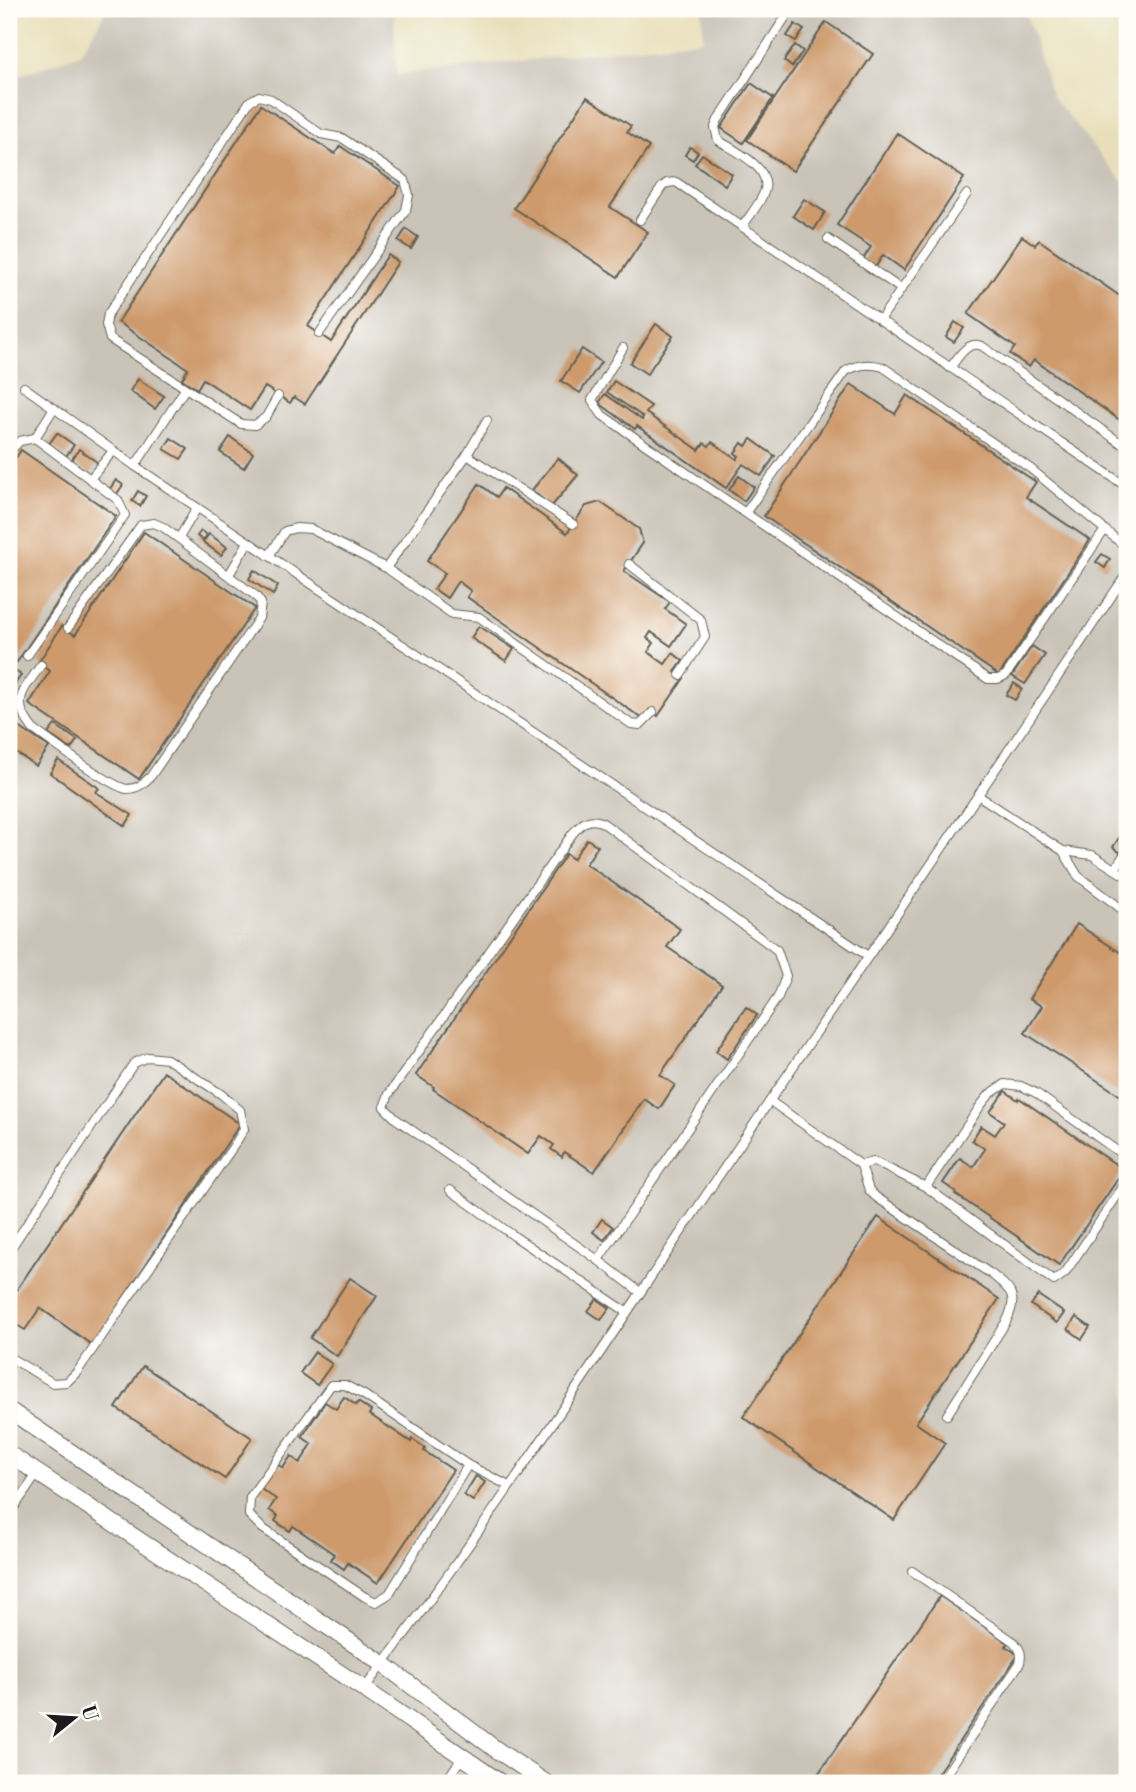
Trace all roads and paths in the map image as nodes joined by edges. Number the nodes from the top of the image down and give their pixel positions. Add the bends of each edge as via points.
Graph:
1 (785, 18) dead end
2 (967, 194) dead end
3 (640, 220) dead end
4 (742, 227) junction
5 (828, 239) dead end
6 (901, 289) junction
7 (880, 320) junction
8 (319, 334) dead end
9 (623, 348) dead end
10 (950, 368) junction
11 (24, 387) dead end
12 (185, 389) junction
13 (278, 397) dead end
14 (54, 408) junction
15 (487, 420) dead end
16 (35, 438) junction
17 (1125, 446) dead end
18 (113, 451) junction
19 (9, 453) edge
20 (467, 455) junction
21 (135, 466) junction
22 (90, 480) junction
23 (1127, 487) edge
24 (197, 508) junction
25 (746, 512) junction
26 (573, 524) dead end
27 (1104, 531) junction
28 (179, 538) junction
29 (248, 542) junction
30 (1127, 548) edge
31 (269, 556) junction
32 (629, 564) dead end
33 (386, 568) junction
34 (1127, 573) edge
35 (229, 575) junction
36 (68, 628) dead end
37 (27, 656) dead end
38 (41, 665) dead end
39 (680, 675) dead end
40 (653, 712) dead end
41 (979, 796) junction
42 (1127, 850) edge
43 (1063, 851) junction
44 (1115, 869) junction
45 (1127, 877) edge
46 (1127, 913) edge
47 (868, 956) junction
48 (770, 1101) junction
49 (1127, 1158) edge
50 (861, 1165) junction
51 (1127, 1177) edge
52 (926, 1187) junction
53 (450, 1190) dead end
54 (9, 1251) edge
55 (598, 1260) junction
56 (640, 1292) junction
57 (627, 1312) junction
58 (9, 1357) edge
59 (9, 1410) edge
60 (947, 1415) dead end
61 (9, 1454) edge
62 (467, 1465) junction
63 (37, 1474) junction
64 (509, 1486) junction
65 (9, 1515) edge
66 (912, 1571) dead end
67 (383, 1664) junction
68 (364, 1689) junction
69 (462, 1756) junction
70 (445, 1783) edge
71 (501, 1783) edge
72 (546, 1783) edge
73 (940, 1783) edge

1 - 4 lane via 715,127 718,140 759,167 764,180 764,192
2 - 6 lane
3 - 4 lane via 662,187 672,181
4 - 7 lane
5 - 6 lane
6 - 7 lane
7 - 10 lane
8 - 12 lane via 406,210 409,195 405,180 342,138 321,134 271,99 259,96 250,102 108,314 110,339
9 - 25 lane via 592,400 594,405 602,415
10 - 17 lane via 970,346 982,346
10 - 23 lane
11 - 14 lane
12 - 13 lane via 241,424 255,425 266,417
12 - 21 lane
14 - 16 lane
14 - 18 lane
15 - 20 lane
16 - 19 lane via 20,441
16 - 22 lane
18 - 21 lane
18 - 22 lane
20 - 26 lane
20 - 33 lane
21 - 24 lane
22 - 37 lane via 118,500 125,515
24 - 28 lane
24 - 29 lane
25 - 27 lane via 979,674 998,679 1006,675
25 - 27 lane via 846,371 873,364 1031,469
27 - 30 lane
28 - 35 lane
28 - 36 lane via 154,523 141,525
29 - 31 lane
29 - 35 lane
31 - 33 lane via 285,531 311,529
31 - 47 lane
32 - 39 lane via 701,621 705,637
33 - 40 lane via 452,614 479,617 631,724 640,725
34 - 41 lane
35 - 38 lane via 261,603 259,618 143,784 135,788 116,786 24,718 21,695
41 - 43 lane
41 - 47 lane
42 - 44 lane
43 - 44 lane via 1092,855
43 - 46 lane via 1078,876
44 - 45 lane
47 - 48 lane
48 - 50 lane
48 - 56 lane
49 - 52 lane via 1035,1093 1005,1084 990,1094
50 - 52 lane via 879,1164
50 - 60 lane via 876,1197 991,1274 1012,1296 1013,1309 1006,1322
51 - 52 lane via 1065,1273 1054,1281
53 - 57 lane
54 - 58 lane via 134,1063 148,1057 167,1059 240,1110 244,1129 235,1144 77,1372 67,1382 53,1383
55 - 55 lane via 384,1107 573,833 582,822 591,820 603,823 777,950 786,976 778,997
55 - 56 lane
56 - 57 lane
57 - 64 lane
59 - 67 street
61 - 63 street
62 - 62 lane via 364,1395 345,1385 331,1385 250,1497 249,1515 376,1602 389,1594
62 - 64 lane
63 - 65 lane
63 - 68 street
64 - 67 lane
66 - 73 lane via 1014,1642 1022,1655
67 - 68 lane
67 - 72 street
68 - 69 street
69 - 70 lane
69 - 71 street

